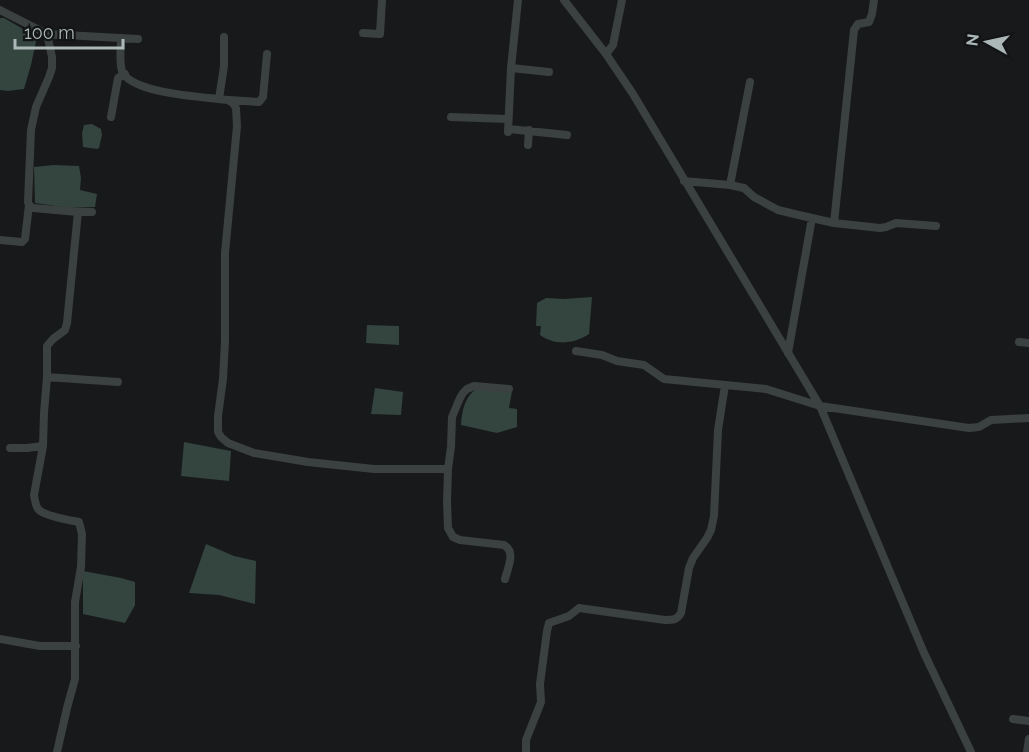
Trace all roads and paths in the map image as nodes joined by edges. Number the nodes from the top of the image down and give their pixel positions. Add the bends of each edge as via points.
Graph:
1 (382, 0) edge
2 (518, 0) edge
3 (564, 0) edge
4 (622, 0) edge
5 (874, 0) edge
6 (0, 10) edge
7 (363, 33) dead end
8 (47, 34) junction
9 (224, 37) dead end
10 (121, 38) junction
11 (138, 39) dead end
12 (267, 54) dead end
13 (606, 54) junction
14 (511, 68) junction
15 (549, 72) dead end
16 (125, 74) junction
17 (750, 82) dead end
18 (219, 99) junction
19 (228, 100) junction
20 (111, 117) dead end
21 (451, 117) dead end
22 (508, 119) junction
23 (529, 130) junction
24 (567, 135) dead end
25 (528, 145) dead end
26 (684, 181) junction
27 (730, 185) junction
28 (29, 205) junction
29 (78, 212) junction
30 (92, 212) dead end
31 (812, 218) junction
32 (834, 223) junction
33 (936, 226) dead end
34 (0, 240) edge
35 (1019, 342) dead end
36 (1029, 343) edge
37 (576, 351) dead end
38 (788, 353) junction
39 (47, 377) junction
40 (118, 382) dead end
41 (725, 385) junction
42 (509, 389) dead end
43 (820, 406) junction
44 (1029, 418) edge
45 (44, 446) junction
46 (10, 448) dead end
47 (448, 469) junction
48 (505, 579) dead end
49 (0, 639) edge
50 (76, 646) junction
51 (1012, 719) dead end
52 (1029, 721) edge
53 (1029, 739) edge
54 (57, 752) edge
55 (526, 752) edge
56 (971, 752) edge
57 (1027, 752) edge

1 - 7 street via 380,34
2 - 14 street
3 - 13 street
4 - 13 street via 613,45
5 - 32 street via 869,22 858,24 854,30
6 - 8 street
8 - 10 street
8 - 28 street via 52,68 31,130
9 - 18 street
10 - 11 street
10 - 16 street
12 - 19 street via 261,100
13 - 26 street
14 - 15 street
14 - 22 street
16 - 18 street via 150,90
16 - 20 street via 118,78
17 - 27 street
18 - 19 street
19 - 47 street via 236,108 237,126 225,254 225,341 218,432 228,443 254,453 308,462 374,469
21 - 22 street
22 - 23 street via 508,130
23 - 24 street
23 - 25 street
26 - 27 street
26 - 38 street
27 - 31 street via 746,189 778,210
28 - 29 street
28 - 34 street via 24,241
29 - 30 street
29 - 39 street via 67,323 65,330 47,346
31 - 32 street
31 - 38 street
32 - 33 street via 880,228 896,223
35 - 36 street
37 - 41 street via 644,365 664,379
38 - 43 street
39 - 40 street
39 - 45 street
41 - 43 street via 766,389
41 - 55 street via 718,430 714,516 711,530 689,568 681,613 675,620 665,620 579,608 549,623 541,702 526,740
42 - 47 street via 474,386 463,393 452,417
43 - 44 street via 969,428 991,420
43 - 56 street via 924,653
45 - 46 street
45 - 50 street via 34,495 37,507 47,514 79,522 82,534 75,602
47 - 48 street via 450,533 460,540 509,548 511,560
49 - 50 street via 40,646
50 - 54 street via 75,679
51 - 52 street
53 - 57 street

